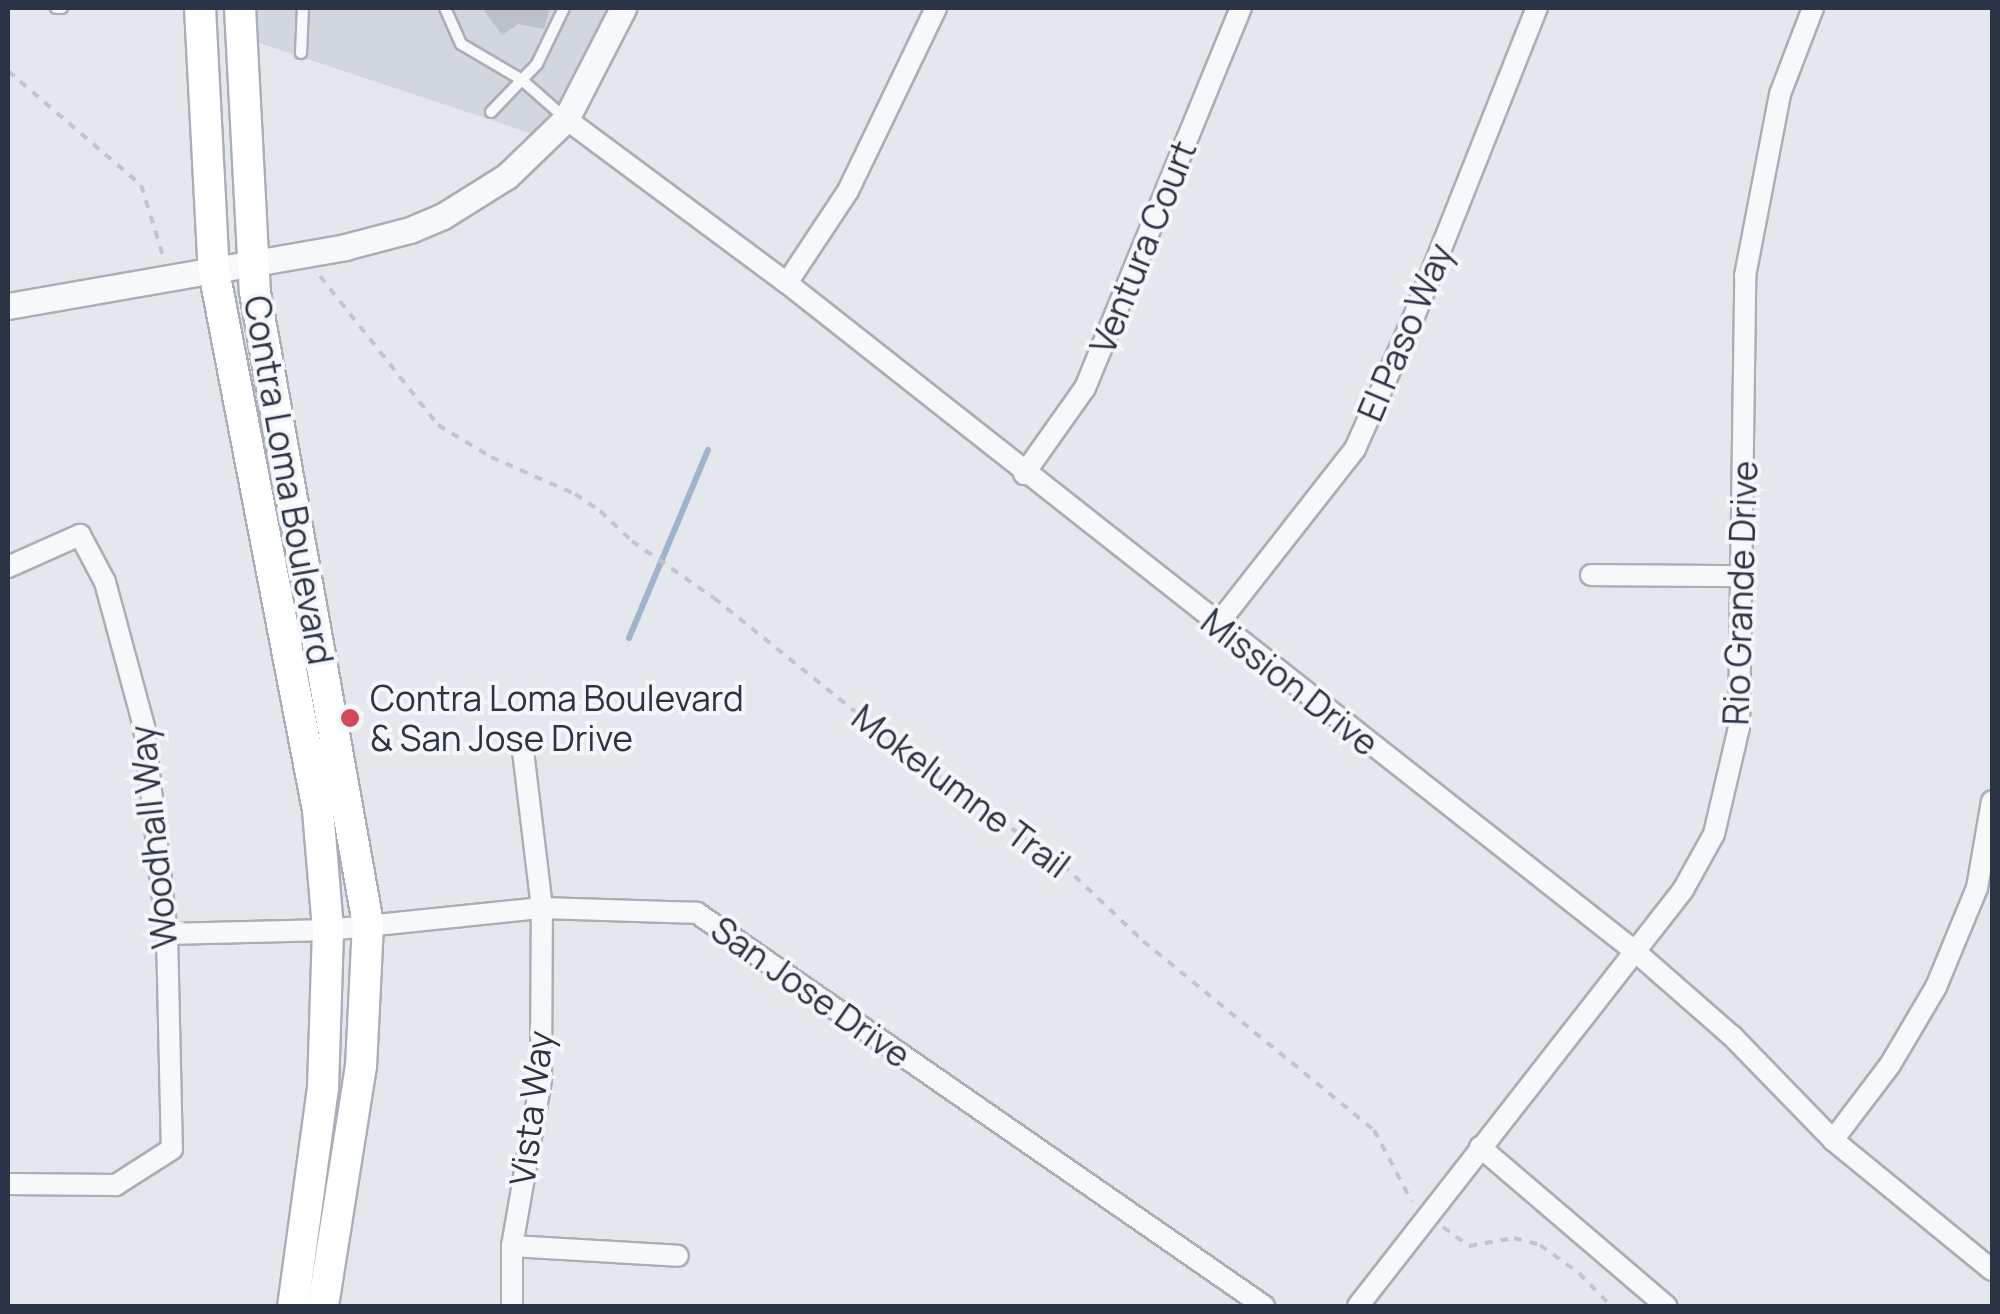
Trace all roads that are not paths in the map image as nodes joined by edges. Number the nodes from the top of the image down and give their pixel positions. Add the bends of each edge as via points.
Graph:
1 (200, 8) edge
2 (240, 8) edge
3 (303, 8) edge
4 (445, 8) edge
5 (564, 8) edge
6 (622, 8) edge
7 (936, 8) edge
8 (1240, 8) edge
9 (1537, 8) edge
10 (1814, 8) edge
11 (301, 52) dead end
12 (522, 80) junction
13 (491, 112) dead end
14 (566, 119) junction
15 (252, 266) junction
16 (214, 271) junction
17 (787, 283) junction
18 (8, 306) edge
19 (1024, 474) junction
20 (8, 567) edge
21 (1591, 575) dead end
22 (1743, 576) junction
23 (1217, 625) junction
24 (523, 752) dead end
25 (1992, 801) edge
26 (542, 908) junction
27 (368, 924) junction
28 (328, 930) junction
29 (167, 934) junction
30 (1636, 952) junction
31 (1833, 1140) junction
32 (1480, 1147) junction
33 (8, 1184) edge
34 (512, 1246) junction
35 (678, 1256) dead end
36 (1992, 1270) edge
37 (294, 1306) edge
38 (323, 1306) edge
39 (512, 1306) edge
40 (1264, 1306) edge
41 (1358, 1306) edge
42 (1666, 1306) edge

1 - 16 main road, Contra Loma Boulevard
2 - 15 main road, Contra Loma Boulevard
3 - 11 lane
4 - 12 lane via 461,44
5 - 12 lane via 538,64
6 - 14 street
7 - 17 street via 848,191
8 - 19 street, Ventura Court via 1086,388
9 - 23 street, El Paso Way via 1355,449
10 - 22 street, Rio Grande Drive via 1780,94 1745,276
12 - 13 lane
12 - 14 lane
14 - 15 street via 507,176 442,216 380,239
14 - 17 street, Mission Drive
15 - 16 street
15 - 27 main road, Contra Loma Boulevard
16 - 18 street
16 - 28 main road, Contra Loma Boulevard via 318,810
17 - 19 street, Mission Drive
19 - 23 street, Mission Drive
20 - 29 street, Woodhall Way via 80,535 105,582 144,727
21 - 22 street
22 - 30 street, Rio Grande Drive via 1740,727 1714,834 1684,890
23 - 30 street, Mission Drive
24 - 26 street, Vista Way
25 - 31 street via 1977,888 1943,972 1890,1065
26 - 27 street, San Jose Drive
26 - 34 street, Vista Way via 541,1080
26 - 40 street, San Jose Drive via 697,912
27 - 28 street, San Jose Drive
27 - 38 main road, Contra Loma Boulevard via 361,1066
28 - 29 street, San Jose Drive
28 - 37 main road, Contra Loma Boulevard via 323,1088
29 - 33 street, Woodhall Way via 172,1149 116,1185
30 - 31 street, Mission Drive via 1732,1036
30 - 32 street, Rio Grande Drive
31 - 36 street, Mission Drive
32 - 41 street, Rio Grande Drive
32 - 42 street
34 - 35 street
34 - 39 street, Vista Way

